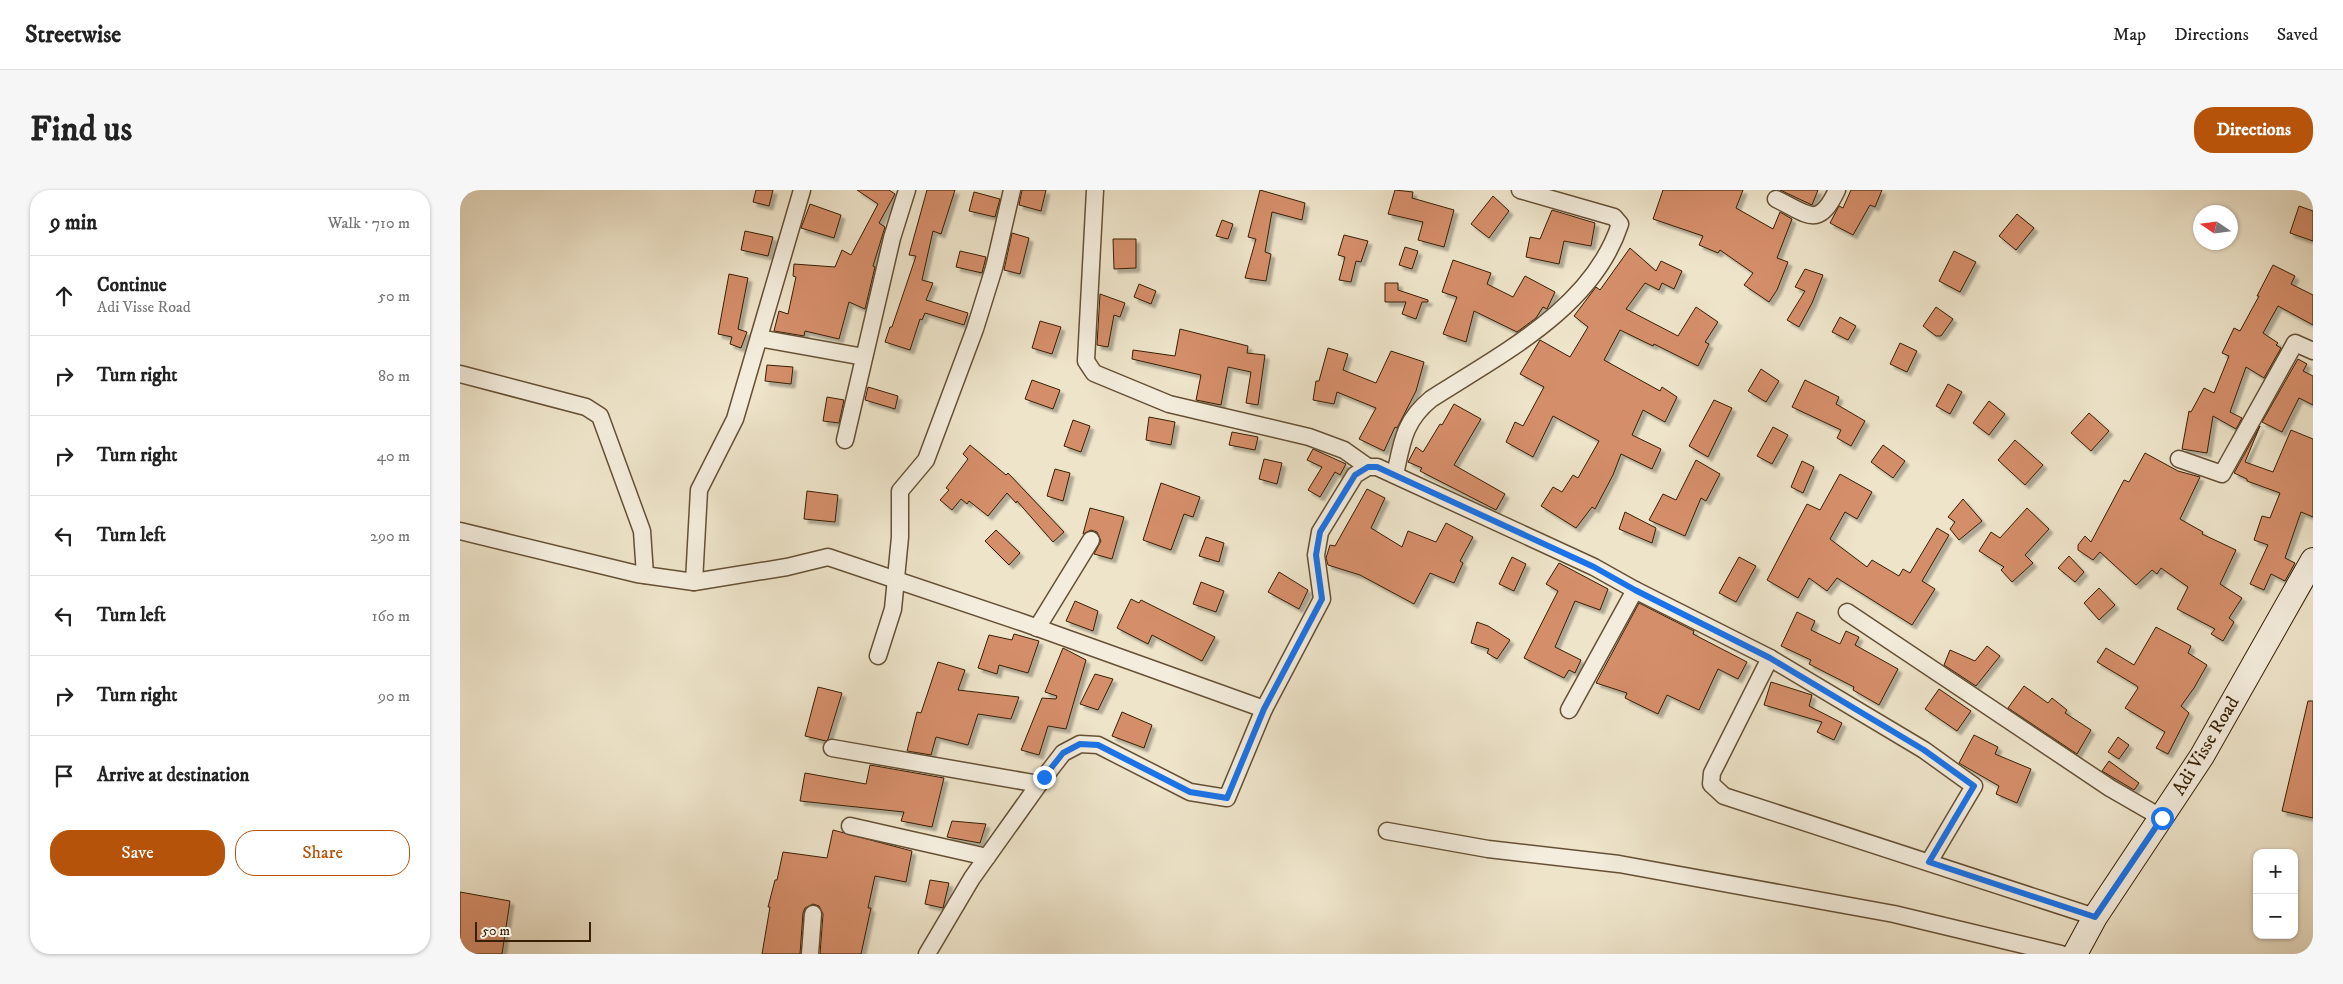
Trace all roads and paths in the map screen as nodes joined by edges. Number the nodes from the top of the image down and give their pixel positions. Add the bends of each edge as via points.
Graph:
1 (802, 190) edge
2 (907, 190) edge
3 (1012, 190) edge
4 (1095, 190) edge
5 (1837, 190) edge
6 (1532, 191) edge
7 (1776, 199) dead end
8 (760, 338) junction
9 (2313, 352) edge
10 (864, 357) junction
11 (460, 374) edge
12 (845, 440) dead end
13 (2180, 459) dead end
14 (1368, 467) junction
15 (1395, 475) junction
16 (460, 531) edge
17 (1091, 540) dead end
18 (2313, 560) edge
19 (645, 575) junction
20 (896, 580) junction
21 (694, 582) junction
22 (1635, 590) junction
23 (1847, 612) dead end
24 (1037, 628) junction
25 (878, 656) dead end
26 (1770, 658) junction
27 (1264, 709) junction
28 (1569, 710) dead end
29 (832, 748) dead end
30 (1039, 784) junction
31 (2162, 818) junction
32 (850, 826) dead end
33 (1387, 830) dead end
34 (987, 857) junction
35 (1929, 862) junction
36 (813, 914) dead end
37 (2095, 917) junction
38 (810, 954) edge
39 (927, 954) edge
40 (2061, 954) edge
41 (2075, 954) edge

1 - 8 street
2 - 10 street via 892,238
3 - 20 street via 994,268 972,338 926,460 900,491
4 - 14 street via 1086,361 1094,373 1169,404 1309,436 1344,450
5 - 7 street via 1829,208 1820,215 1811,216
6 - 15 street via 1614,216 1620,224 1613,246 1569,304 1544,326 1416,411 1403,436
8 - 10 street
8 - 21 street via 735,419 699,490
9 - 13 street via 2295,343 2222,474
10 - 12 street
11 - 19 street via 586,407 600,416 642,531
14 - 15 street via 1377,467
14 - 27 street via 1355,475 1320,532 1316,555 1322,599
15 - 22 street via 1594,567
16 - 19 street
17 - 24 street
18 - 31 street, Adi Visse Road via 2202,756
19 - 21 street
20 - 21 street via 828,557
20 - 24 street
20 - 25 street via 893,609
22 - 26 street
22 - 28 street
23 - 31 street via 2110,788
24 - 27 street
26 - 35 street via 1924,750 1974,786
26 - 35 street via 1712,772 1711,784 1724,796
27 - 30 street via 1227,798 1190,792 1098,745 1080,744 1063,753
29 - 30 street
30 - 34 street
31 - 37 street, Adi Visse Road
32 - 34 street
33 - 40 street via 1488,849 1619,864 1874,910
34 - 39 street
35 - 37 street
36 - 38 street
37 - 41 street, Adi Visse Road

